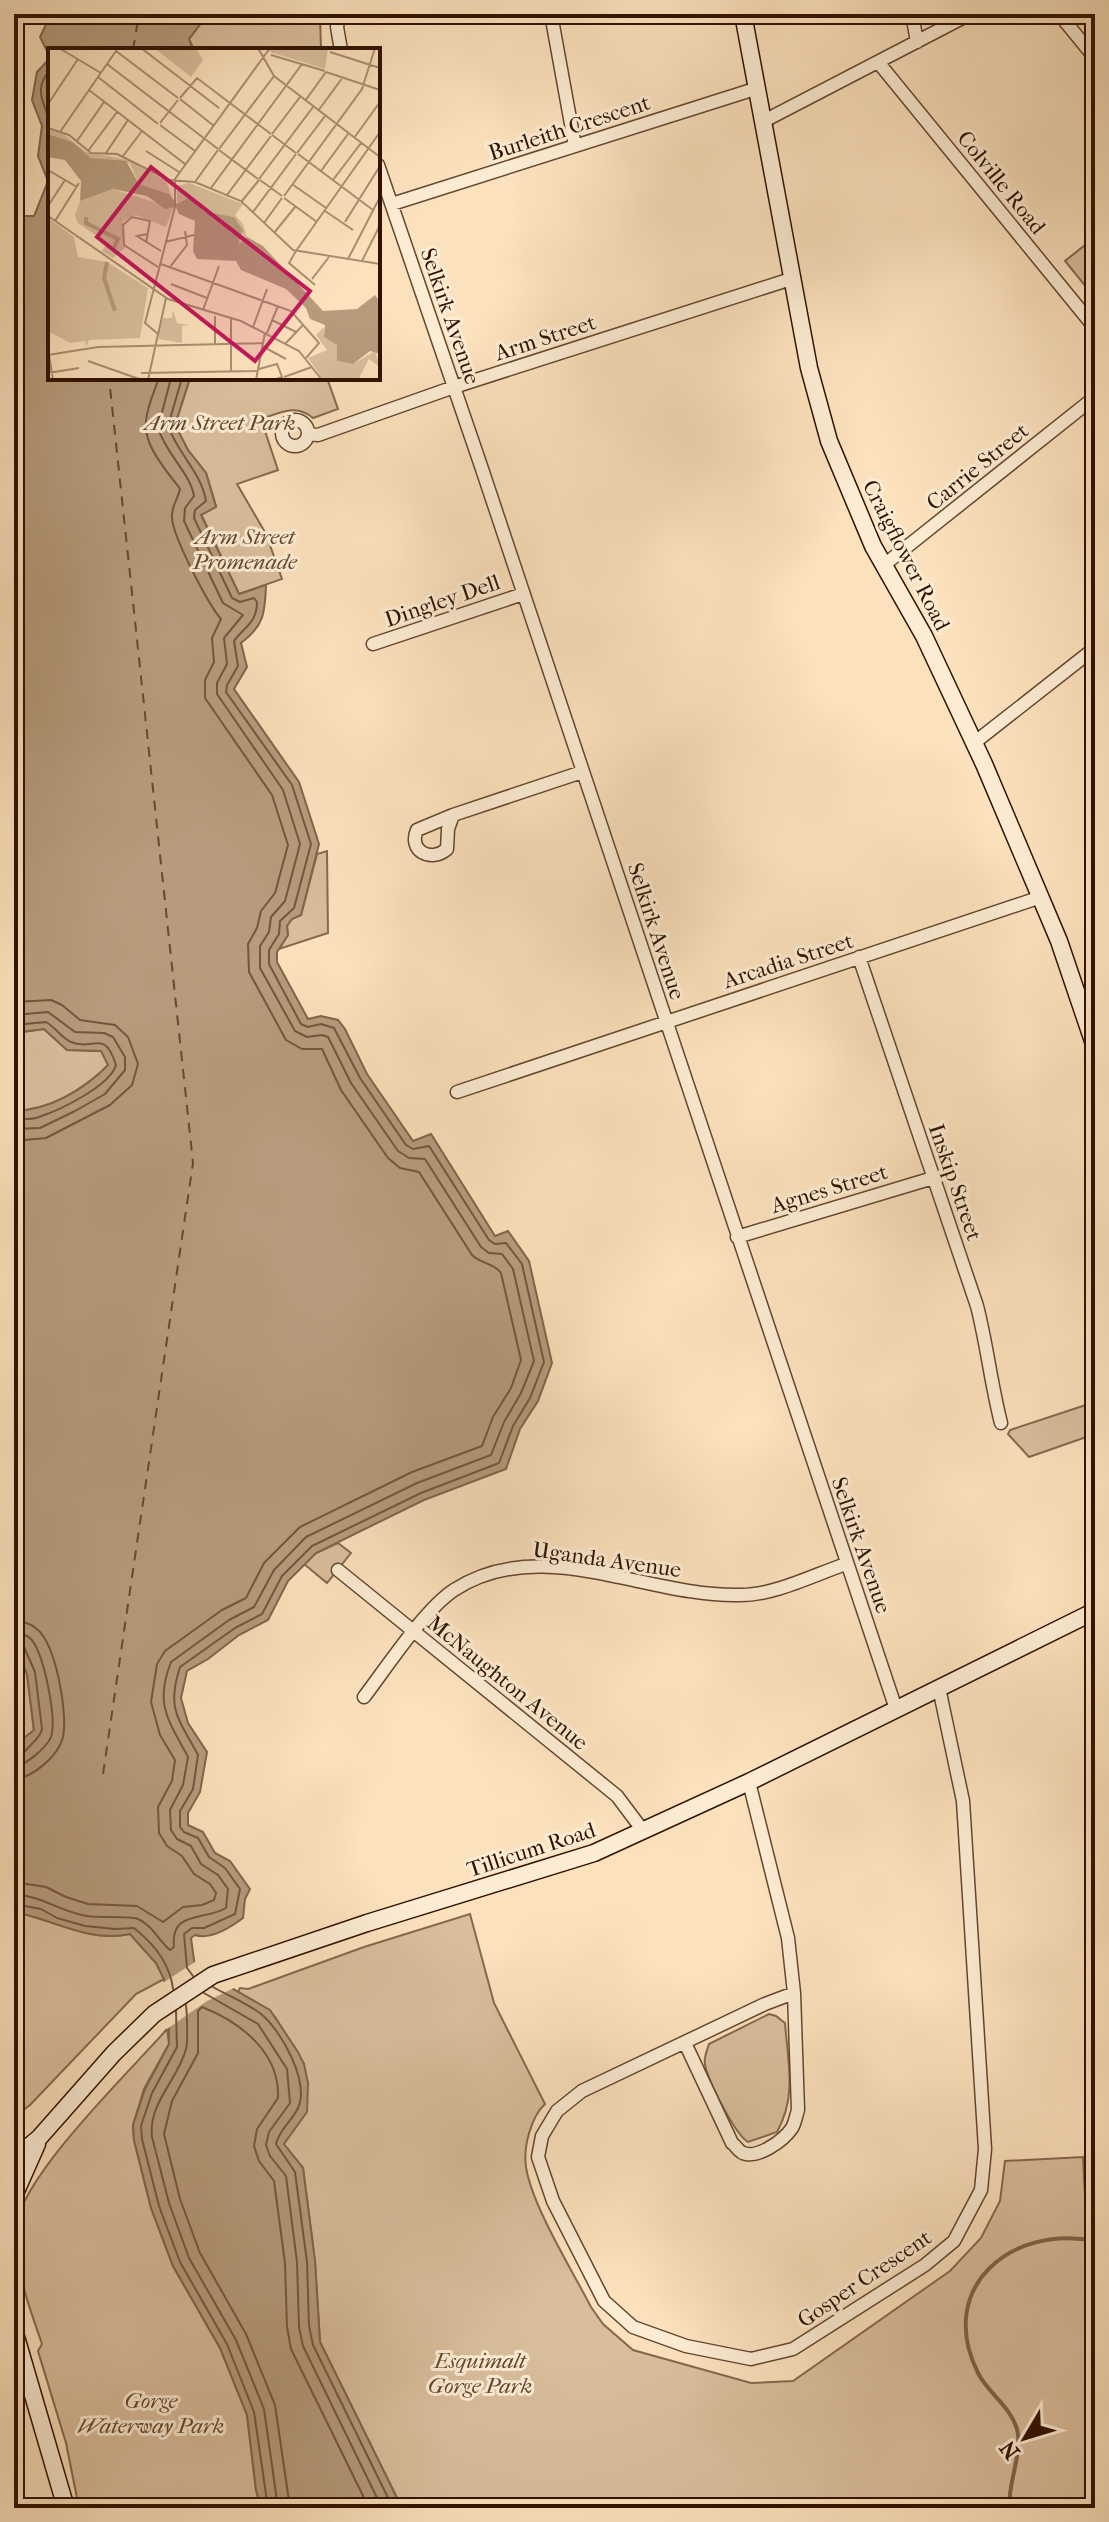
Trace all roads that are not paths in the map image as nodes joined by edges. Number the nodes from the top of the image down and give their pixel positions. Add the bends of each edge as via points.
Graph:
1 (339, 14) edge
2 (551, 14) edge
3 (743, 14) edge
4 (912, 14) edge
5 (970, 14) edge
6 (1059, 14) edge
7 (917, 42) junction
8 (341, 48) edge
9 (1095, 58) edge
10 (878, 62) junction
11 (758, 88) junction
12 (764, 121) junction
13 (575, 146) junction
14 (380, 171) edge
15 (392, 204) junction
16 (794, 278) junction
17 (1095, 328) edge
18 (454, 387) junction
19 (1095, 397) edge
20 (308, 434) dead end
21 (884, 565) junction
22 (523, 594) junction
23 (373, 644) dead end
24 (1095, 648) edge
25 (974, 743) junction
26 (582, 772) junction
27 (453, 815) dead end
28 (1041, 897) junction
29 (859, 957) junction
30 (666, 1023) junction
31 (1095, 1047) edge
32 (457, 1092) dead end
33 (933, 1178) junction
34 (737, 1237) junction
35 (1001, 1423) dead end
36 (846, 1564) junction
37 (338, 1570) dead end
38 (1095, 1611) edge
39 (415, 1632) junction
40 (939, 1688) junction
41 (364, 1697) dead end
42 (896, 1709) junction
43 (749, 1782) junction
44 (644, 1832) junction
45 (794, 1993) junction
46 (685, 2043) junction
47 (39, 2138) junction
48 (14, 2148) edge
49 (14, 2159) edge
50 (14, 2196) edge
51 (14, 2330) edge
52 (66, 2508) edge

1 - 8 street
2 - 13 street
3 - 11 main road, Craigflower Road
4 - 7 street
5 - 7 street
6 - 9 street
7 - 10 street
10 - 12 street
10 - 17 street, Colville Road
11 - 12 main road, Craigflower Road
11 - 13 street, Burleith Crescent
12 - 16 main road, Craigflower Road
13 - 15 street, Burleith Crescent
14 - 15 street, Selkirk Avenue
15 - 18 street, Selkirk Avenue
16 - 18 street, Arm Street
16 - 21 main road, Craigflower Road via 809,368 829,441
18 - 20 street, Arm Street via 318,435
18 - 22 street, Selkirk Avenue
19 - 21 street, Carrie Street
21 - 25 main road, Craigflower Road
22 - 23 street, Dingley Dell
22 - 26 street, Selkirk Avenue
24 - 25 street
25 - 28 main road, Craigflower Road
26 - 27 street
26 - 30 street, Selkirk Avenue
28 - 29 street, Arcadia Street
28 - 31 main road, Craigflower Road
29 - 30 street, Arcadia Street
29 - 33 street, Inskip Street
30 - 32 street, Arcadia Street
30 - 34 street, Selkirk Avenue
33 - 34 street, Agnes Street
33 - 35 street, Inskip Street via 977,1306
34 - 36 street, Selkirk Avenue
36 - 39 street, Uganda Avenue via 743,1596 567,1569 512,1567 453,1591
36 - 42 street, Selkirk Avenue
37 - 39 street, McNaughton Avenue
38 - 40 main road, Tillicum Road
39 - 41 street, Uganda Avenue
39 - 44 street, McNaughton Avenue via 617,1796
40 - 42 main road, Tillicum Road
40 - 46 street, Gosper Crescent via 963,1801 985,2149 981,2190 954,2241 793,2349 751,2359 686,2346 633,2327 604,2301 553,2201 538,2157 540,2143 549,2122 582,2091
42 - 43 main road, Tillicum Road
43 - 44 main road, Tillicum Road
43 - 45 street via 788,1938
44 - 47 main road, Tillicum Road via 551,1868 231,1967 154,2014
45 - 46 street, Gosper Crescent
45 - 46 street via 798,2110 788,2133 760,2153 741,2152 732,2143
47 - 48 main road
47 - 49 main road, Tillicum Road
47 - 50 main road
51 - 52 main road

